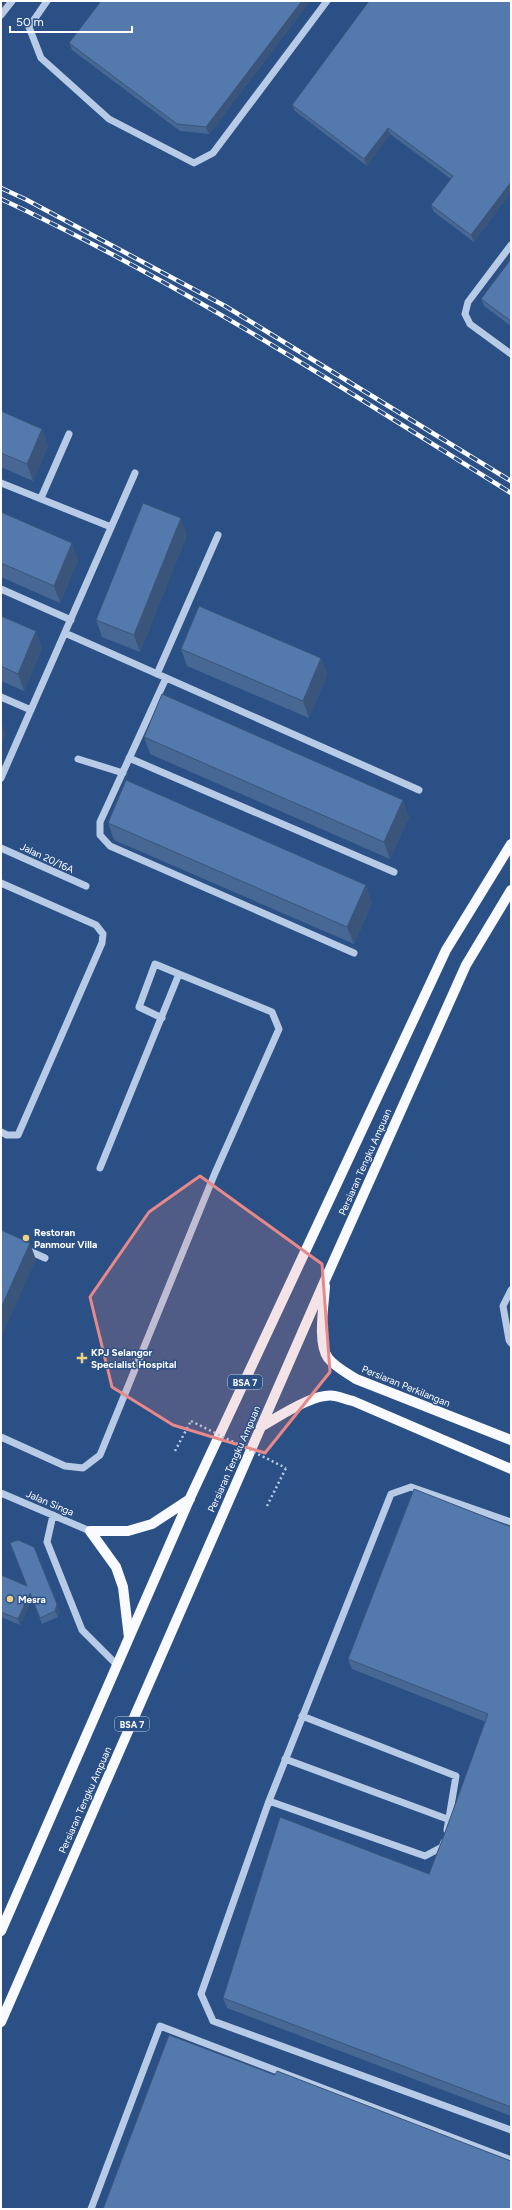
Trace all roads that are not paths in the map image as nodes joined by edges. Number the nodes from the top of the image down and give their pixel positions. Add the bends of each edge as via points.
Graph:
1 (12, 1) edge
2 (47, 1) edge
3 (327, 1) edge
4 (1, 15) edge
5 (511, 245) edge
6 (511, 354) edge
7 (69, 434) dead end
8 (135, 473) dead end
9 (1, 483) edge
10 (41, 498) junction
11 (111, 527) junction
12 (218, 535) dead end
13 (1, 589) edge
14 (71, 620) junction
15 (65, 633) junction
16 (157, 674) junction
17 (166, 678) junction
18 (1, 697) edge
19 (31, 710) junction
20 (129, 758) junction
21 (78, 759) dead end
22 (123, 773) junction
23 (1, 778) edge
24 (419, 790) dead end
25 (511, 844) edge
26 (1, 848) edge
27 (394, 872) dead end
28 (1, 883) edge
29 (86, 886) dead end
30 (511, 890) edge
31 (354, 952) dead end
32 (179, 974) junction
33 (162, 1018) junction
34 (1, 1132) edge
35 (100, 1168) dead end
36 (16, 1245) edge
37 (45, 1258) dead end
38 (326, 1278) junction
39 (511, 1290) edge
40 (511, 1343) edge
41 (262, 1426) junction
42 (1, 1437) edge
43 (511, 1440) edge
44 (511, 1469) edge
45 (1, 1493) edge
46 (190, 1498) junction
47 (53, 1516) junction
48 (511, 1522) edge
49 (90, 1531) junction
50 (129, 1638) junction
51 (117, 1665) junction
52 (302, 1716) junction
53 (285, 1759) junction
54 (269, 1801) junction
55 (450, 1820) junction
56 (1, 1931) edge
57 (1, 2022) edge
58 (511, 2130) edge
59 (511, 2160) edge
60 (91, 2209) edge

1 - 4 street
2 - 3 street via 30,27 41,58 109,120 194,162 212,153
5 - 6 street via 468,302 465,314 470,324
7 - 10 street
8 - 11 street
9 - 10 street
10 - 11 street
11 - 14 street
12 - 16 street
13 - 14 street
14 - 15 street
15 - 16 street
15 - 19 street
16 - 17 street
17 - 20 street
17 - 24 street
18 - 19 street
19 - 23 street
20 - 22 street
20 - 27 street
21 - 22 street
22 - 31 street via 100,822 100,835 110,846
25 - 46 main road, Persiaran Tengku Ampuan / BSA 7 via 446,950
26 - 29 street, Jalan 20/16A
28 - 34 street via 96,925 102,934 102,943 18,1135
30 - 38 main road, Persiaran Tengku Ampuan / BSA 7 via 466,964
32 - 33 street
32 - 33 street via 155,964 139,1007
32 - 42 street via 272,1012 279,1029 215,1173 100,1455 83,1468 66,1466
33 - 35 street
36 - 37 street
38 - 41 main road, Persiaran Tengku Ampuan / BSA 7
38 - 43 main road, Persiaran Perkilangan via 322,1337 328,1357 339,1368 356,1379
39 - 40 street via 503,1306
41 - 44 main road via 295,1407 334,1395
41 - 57 main road, Persiaran Tengku Ampuan / BSA 7
45 - 47 street, Jalan Singa
46 - 49 main road via 152,1524 128,1532
46 - 50 main road, Persiaran Tengku Ampuan / BSA 7
47 - 49 street, Jalan Singa
47 - 51 street via 47,1542 82,1630
48 - 52 street via 411,1487 391,1494
49 - 50 main road via 116,1567 123,1587
50 - 51 main road, Persiaran Tengku Ampuan / BSA 7
51 - 56 main road, Persiaran Tengku Ampuan / BSA 7
52 - 53 street
52 - 55 street via 456,1776
53 - 54 street
53 - 55 street
54 - 55 street via 425,1856 442,1847
54 - 58 street via 201,1994 213,2021
59 - 60 street via 160,2026

